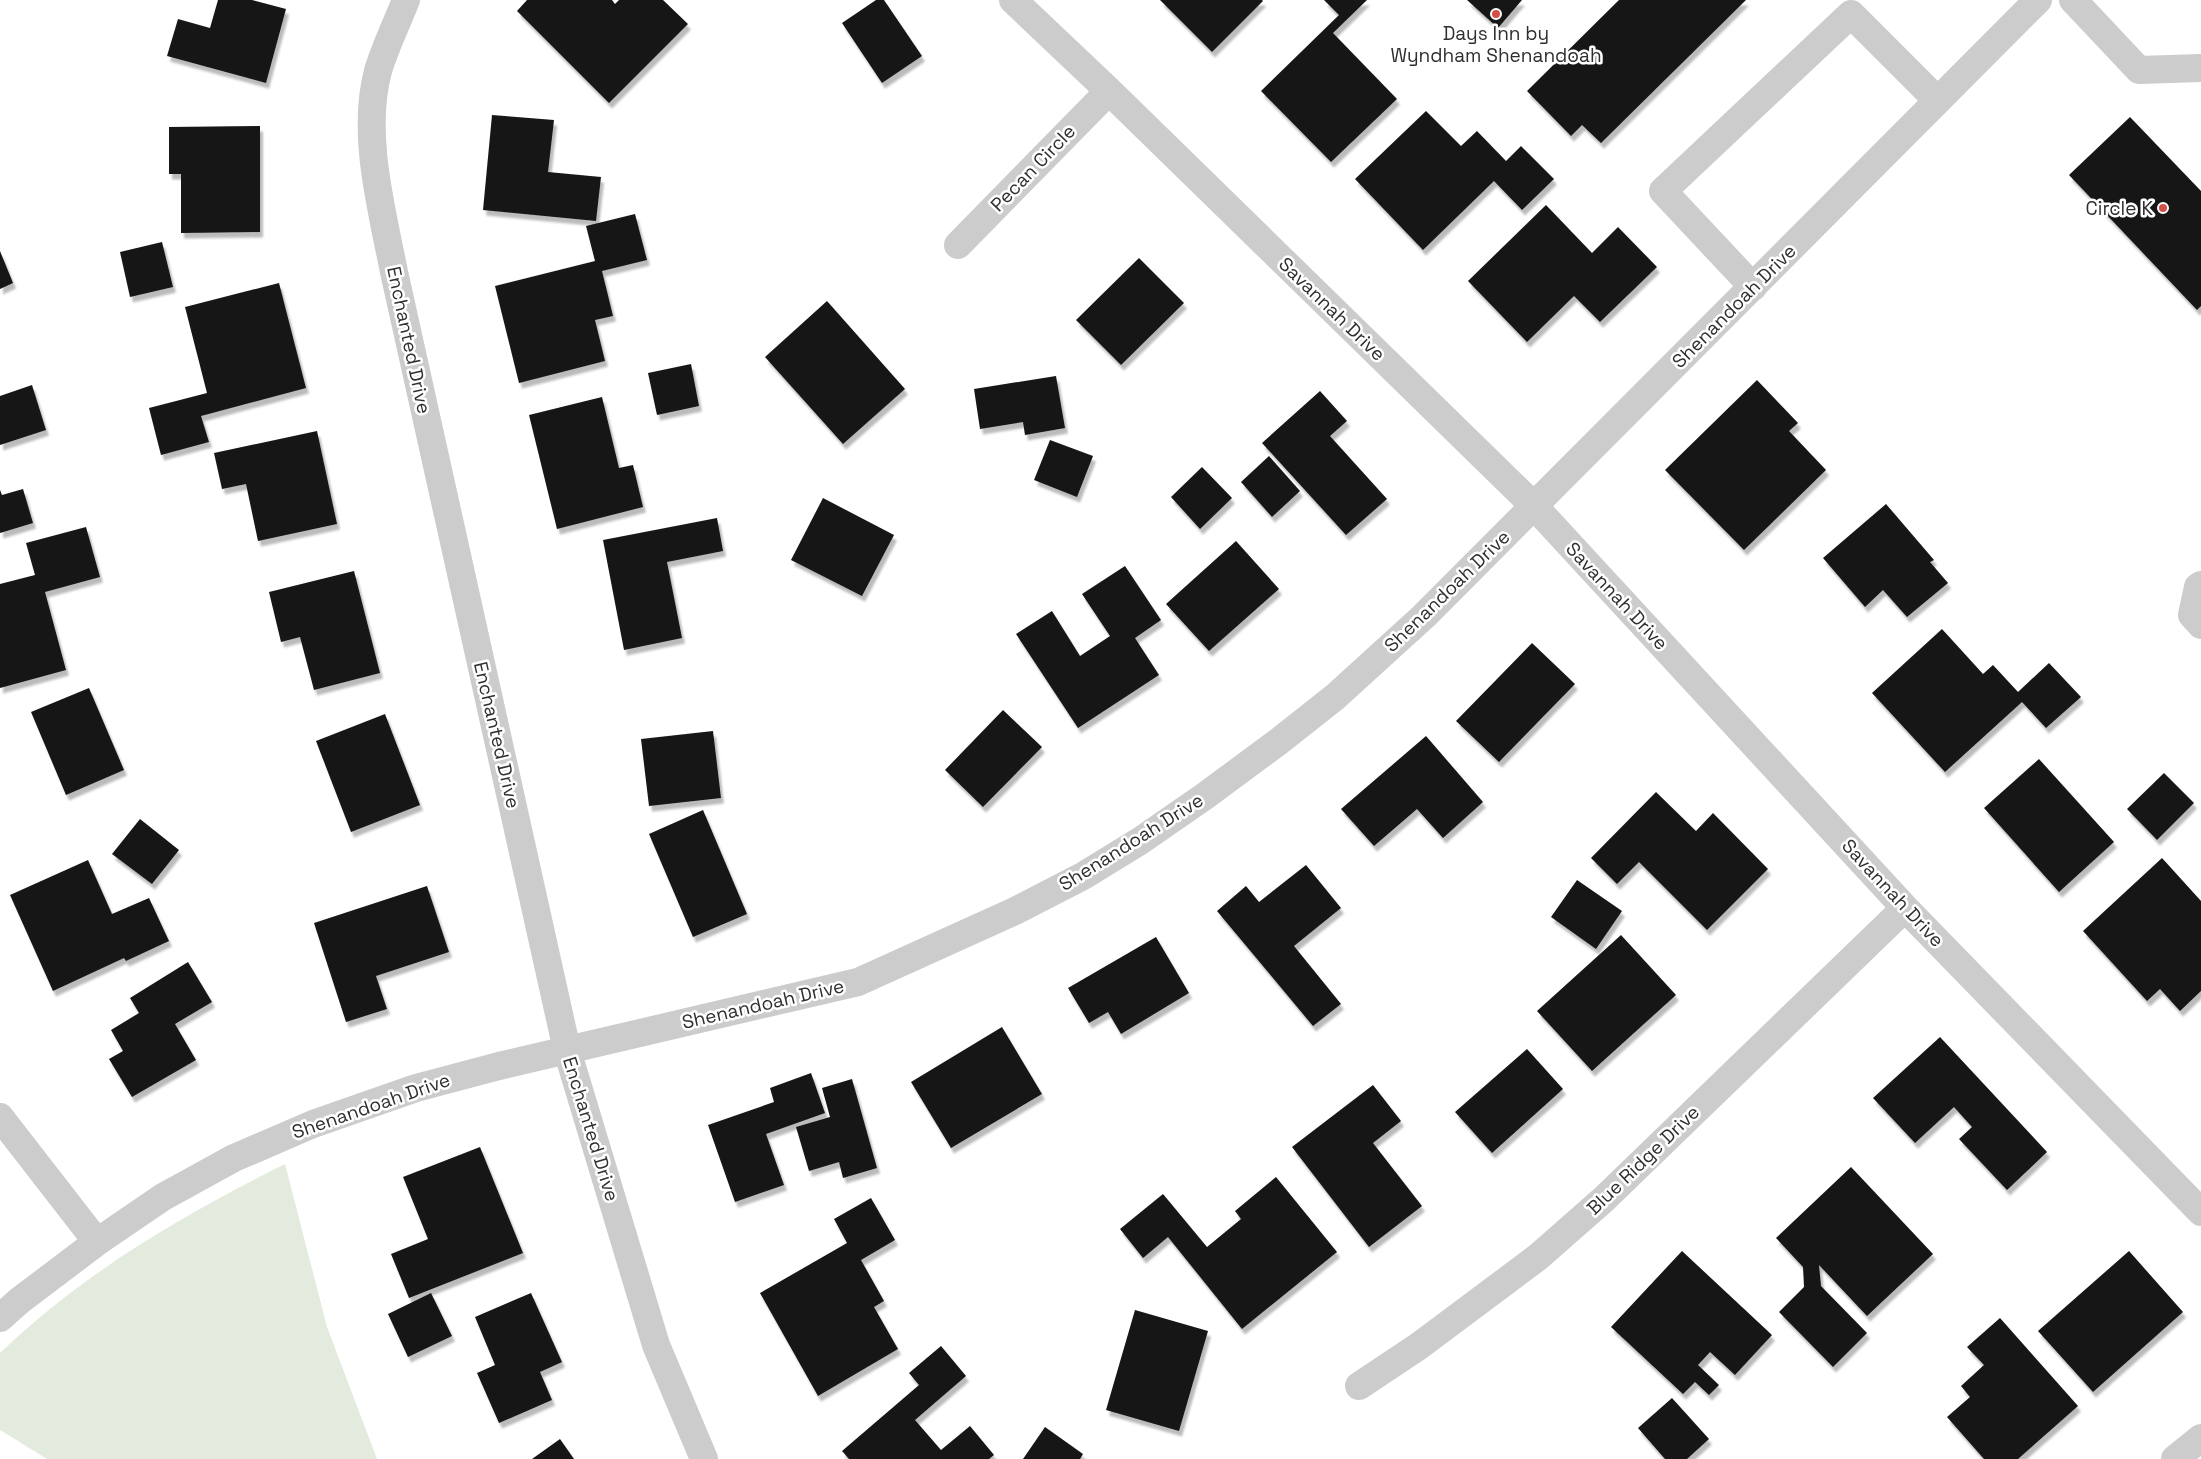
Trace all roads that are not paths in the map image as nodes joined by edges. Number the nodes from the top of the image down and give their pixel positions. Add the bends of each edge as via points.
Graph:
1 (406, 0) edge
2 (1012, 0) edge
3 (2038, 0) edge
4 (2073, 0) edge
5 (1851, 4) edge
6 (2201, 68) edge
7 (1109, 91) junction
8 (1937, 100) junction
9 (958, 245) dead end
10 (1753, 287) junction
11 (1534, 507) junction
12 (2201, 585) edge
13 (2201, 625) edge
14 (1905, 908) junction
15 (567, 1050) junction
16 (0, 1117) edge
17 (2201, 1212) edge
18 (97, 1242) junction
19 (0, 1318) edge
20 (1359, 1386) dead end
21 (2201, 1438) edge
22 (704, 1459) edge
23 (2174, 1459) edge

1 - 15 street, Enchanted Drive via 378,72 372,116 376,174 398,292
2 - 7 street, Savannah Drive
3 - 8 street, Shenandoah Drive
4 - 6 street via 2139,70
5 - 8 street
5 - 10 street via 1663,190
7 - 9 street, Pecan Circle
7 - 11 street, Savannah Drive
8 - 10 street, Shenandoah Drive
10 - 11 street, Shenandoah Drive
11 - 14 street, Savannah Drive
11 - 15 street, Shenandoah Drive via 1424,616 1335,697 1206,796 1084,876 858,982
12 - 13 street via 2192,615
14 - 17 street, Savannah Drive
14 - 20 street, Blue Ridge Drive via 1604,1199 1538,1257 1419,1346
15 - 18 street, Shenandoah Drive via 416,1088 313,1124 234,1158 163,1197
15 - 22 street, Enchanted Drive via 656,1344
16 - 18 street
18 - 19 street, Shenandoah Drive
21 - 23 street

